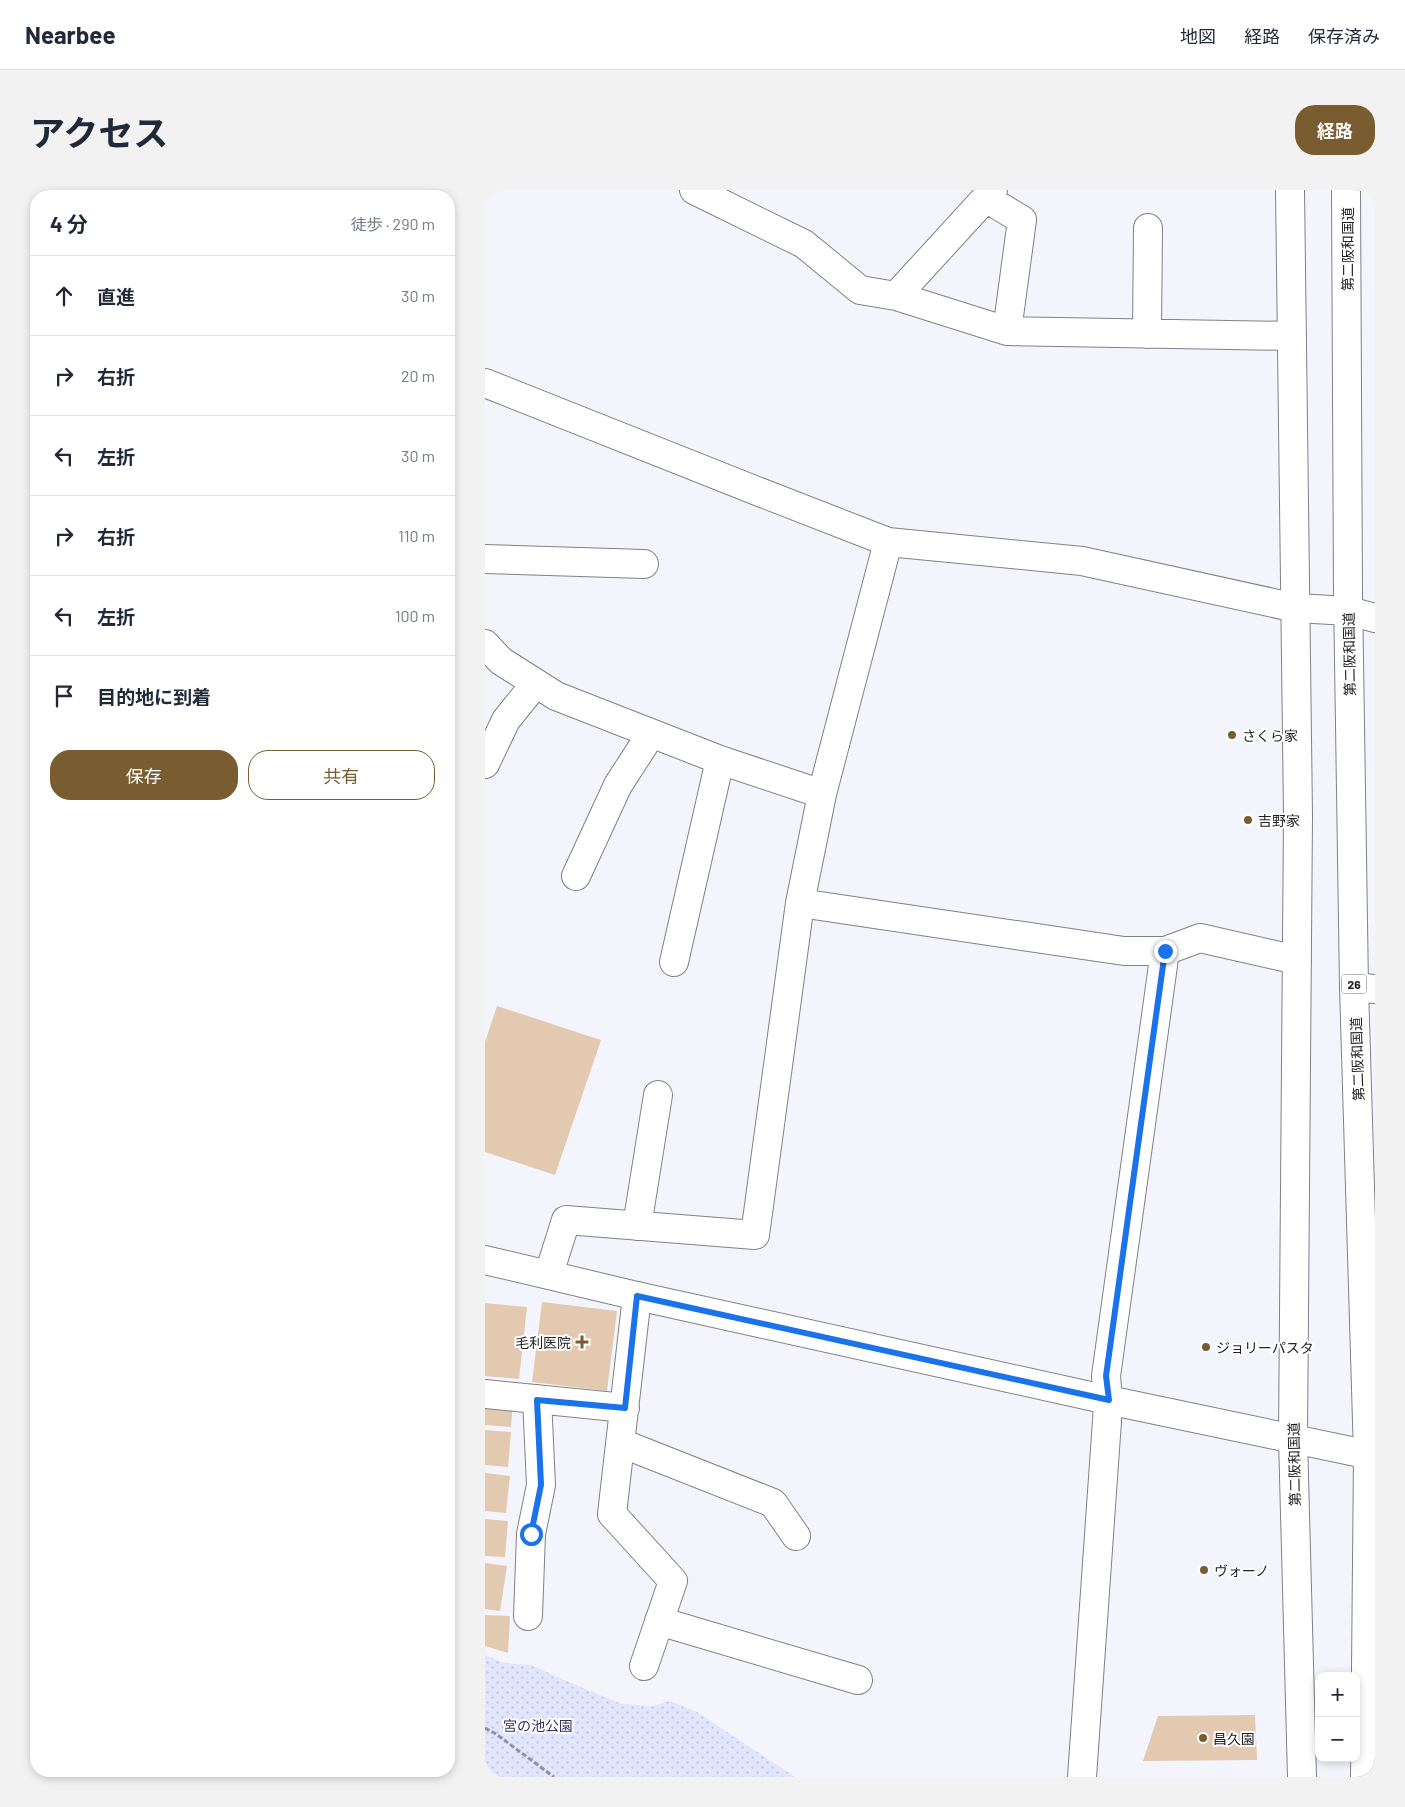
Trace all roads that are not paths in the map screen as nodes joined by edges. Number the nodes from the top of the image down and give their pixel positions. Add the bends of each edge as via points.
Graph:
1 (694, 190) edge
2 (1290, 190) edge
3 (1346, 190) edge
4 (989, 194) edge
5 (1148, 228) dead end
6 (896, 296) junction
7 (1007, 331) junction
8 (1147, 334) junction
9 (1292, 336) junction
10 (485, 383) edge
11 (888, 542) junction
12 (485, 559) edge
13 (644, 564) dead end
14 (1296, 608) junction
15 (1349, 611) junction
16 (1375, 618) edge
17 (485, 644) edge
18 (536, 683) junction
19 (651, 734) junction
20 (720, 760) junction
21 (485, 764) edge
22 (822, 794) junction
23 (576, 876) dead end
24 (800, 903) junction
25 (1165, 951) junction
26 (1297, 960) junction
27 (674, 962) dead end
28 (1365, 988) edge
29 (658, 1095) dead end
30 (637, 1226) junction
31 (485, 1260) edge
32 (549, 1274) junction
33 (637, 1296) junction
34 (485, 1394) edge
35 (537, 1400) junction
36 (1109, 1400) junction
37 (625, 1408) junction
38 (1293, 1438) junction
39 (621, 1443) junction
40 (1372, 1456) edge
41 (796, 1536) dead end
42 (528, 1616) dead end
43 (659, 1621) junction
44 (644, 1666) dead end
45 (858, 1680) dead end
46 (1082, 1777) edge
47 (1302, 1777) edge
48 (1365, 1777) edge

1 - 6 main road via 804,244 859,290
2 - 9 main road, 第二阪和国道
3 - 15 main road, 第二阪和国道 / 26
4 - 6 main road
4 - 7 main road via 1022,220
5 - 8 main road
6 - 7 main road
7 - 8 main road
8 - 9 main road
9 - 14 main road, 第二阪和国道
10 - 11 main road
11 - 14 main road via 1082,561
11 - 22 main road
12 - 13 main road
14 - 15 main road
14 - 26 main road, 第二阪和国道
15 - 16 main road
15 - 28 main road, 第二阪和国道 / 26
17 - 18 main road via 501,661
18 - 19 main road via 556,696
18 - 21 main road via 506,720
19 - 20 main road
19 - 23 main road via 618,785
20 - 22 main road
20 - 27 main road
22 - 24 main road
24 - 25 main road via 1124,951
24 - 30 main road via 755,1235
25 - 26 main road via 1200,938
25 - 36 main road via 1106,1376
26 - 38 main road, 第二阪和国道
28 - 40 main road, 第二阪和国道 / 26
29 - 30 main road
30 - 32 main road via 566,1220
31 - 32 main road
32 - 33 main road
33 - 36 main road
33 - 37 main road
34 - 35 main road
35 - 37 main road
35 - 42 main road via 541,1485 531,1534
36 - 38 main road
36 - 46 main road
37 - 39 main road
38 - 40 main road
38 - 47 main road, 第二阪和国道
39 - 41 main road via 773,1503
39 - 43 main road via 612,1514 673,1581
40 - 48 main road, 第二阪和国道 / 26
43 - 44 main road
43 - 45 main road

